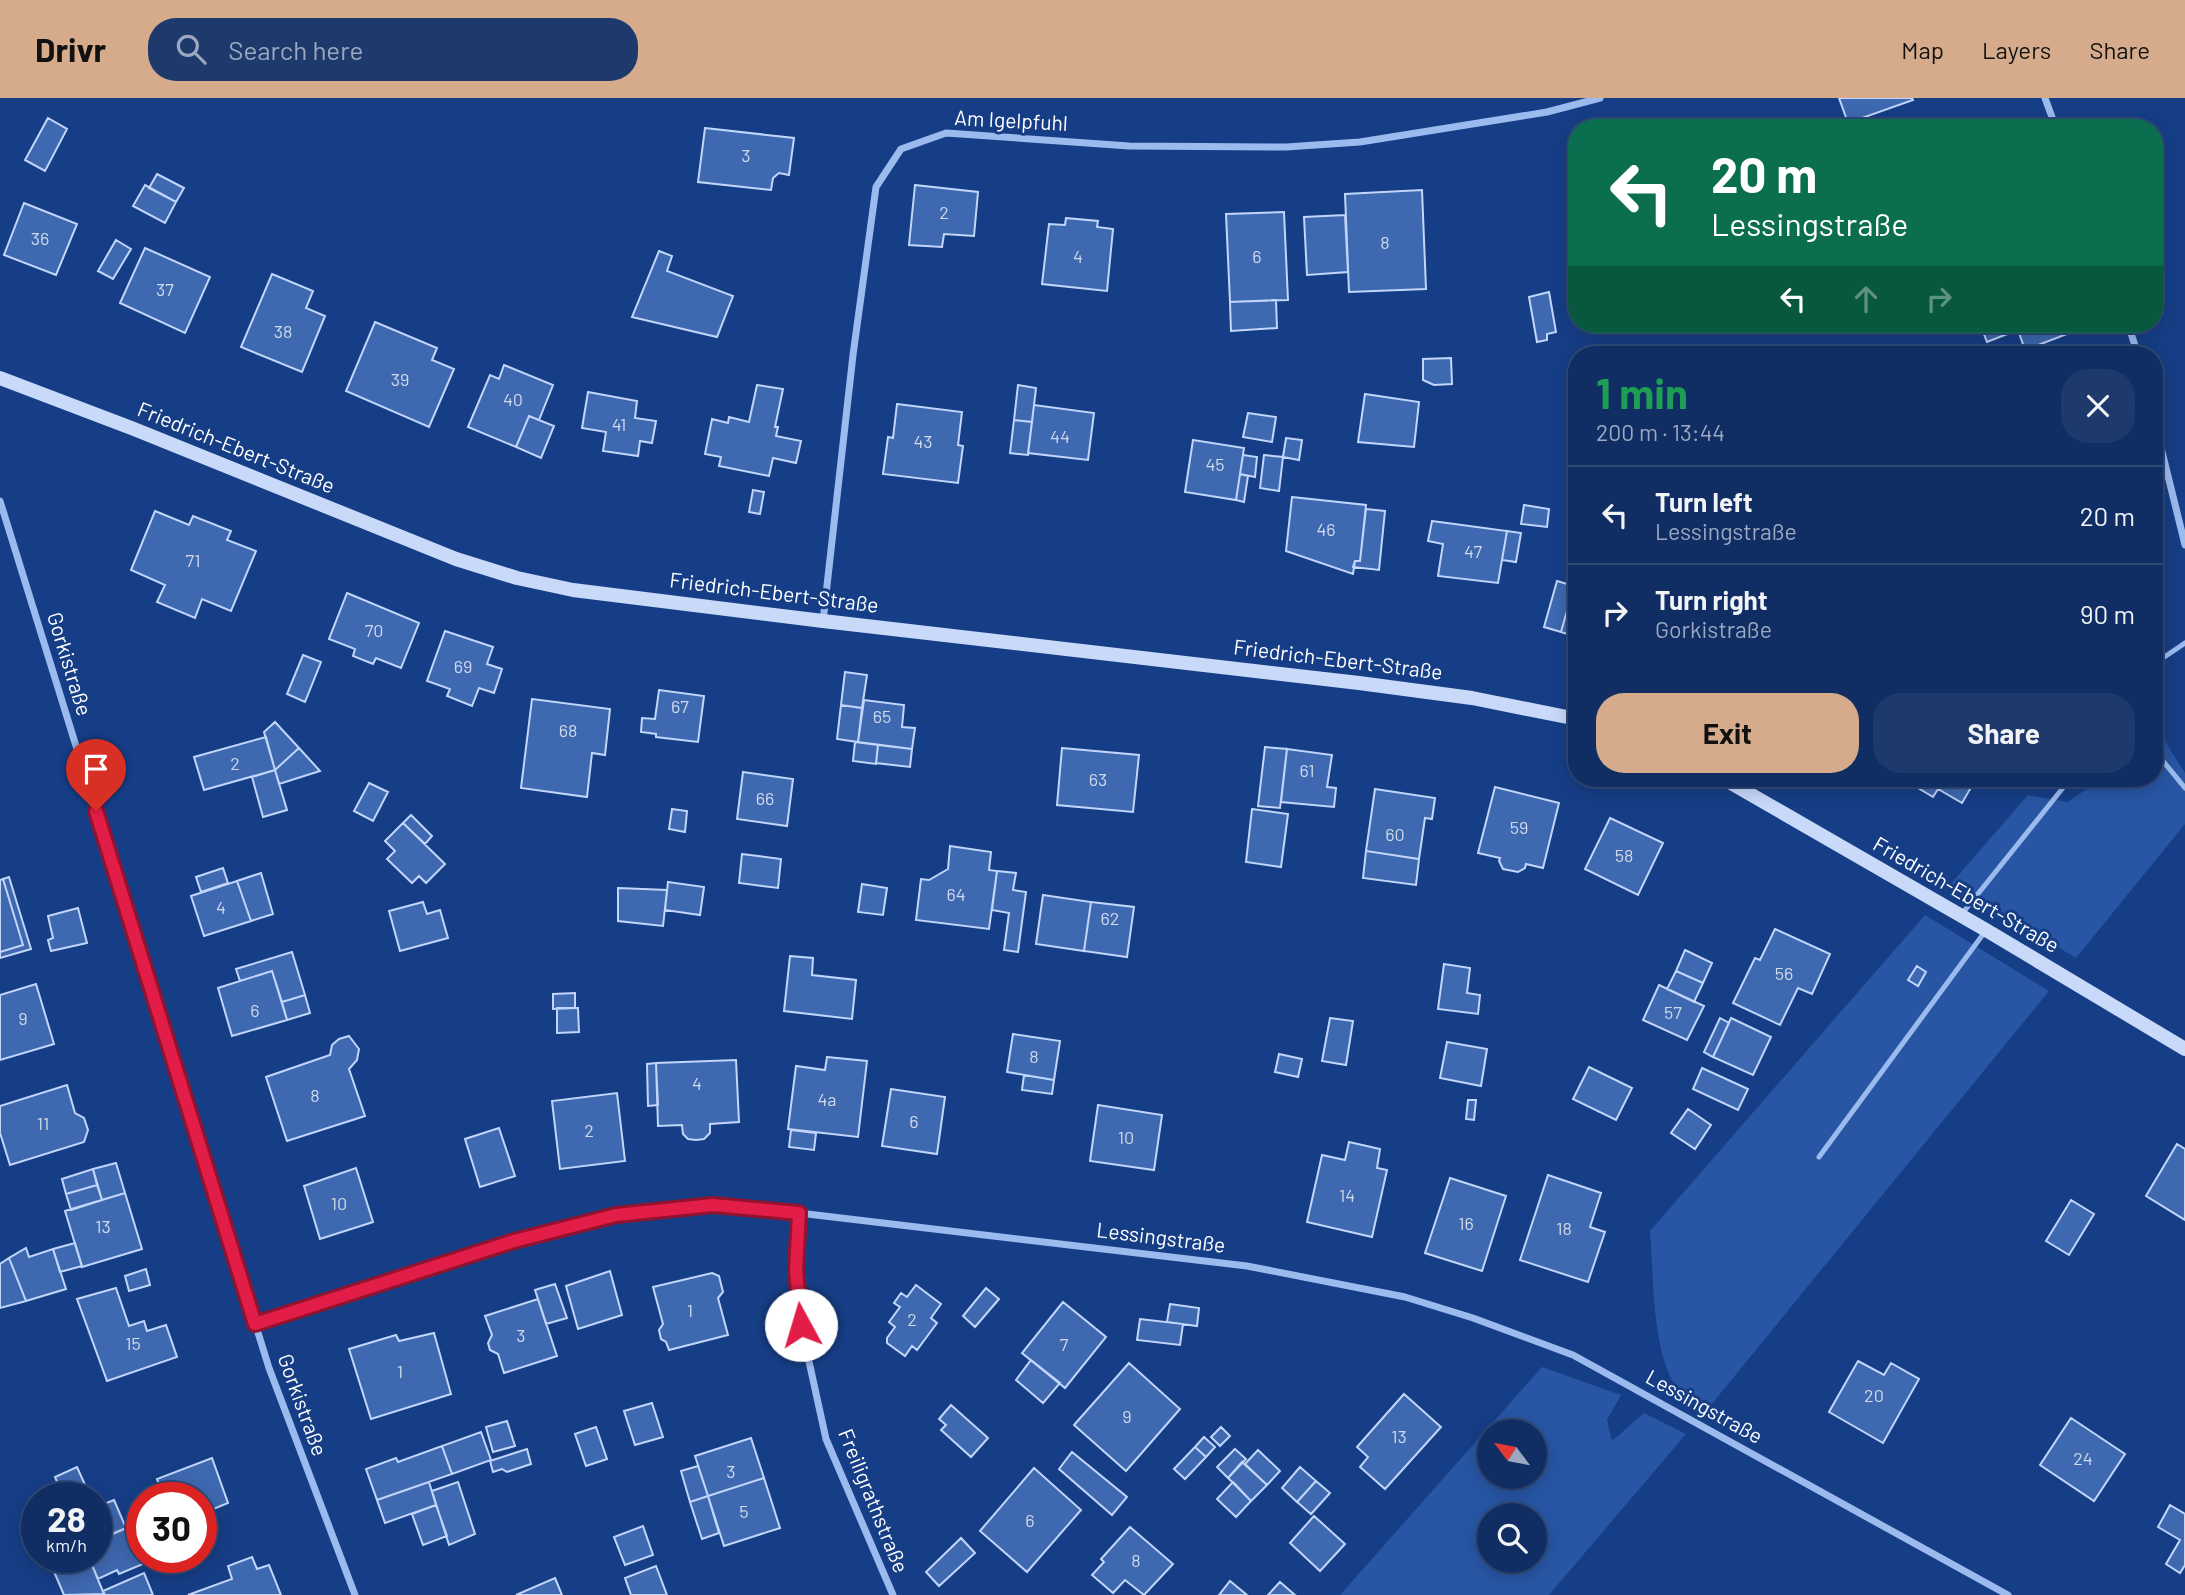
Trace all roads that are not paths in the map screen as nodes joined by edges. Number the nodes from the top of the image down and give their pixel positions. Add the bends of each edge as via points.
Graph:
1 (1600, 98) edge
2 (2045, 98) edge
3 (2053, 119) edge
4 (1, 381) edge
5 (2163, 456) edge
6 (0, 501) edge
7 (2185, 545) edge
8 (823, 621) junction
9 (2185, 643) edge
10 (2163, 658) edge
11 (1568, 717) edge
12 (2163, 761) edge
13 (1738, 787) edge
14 (2064, 787) edge
15 (2185, 788) edge
16 (1961, 915) junction
17 (1986, 930) junction
18 (2185, 1049) edge
19 (1819, 1157) dead end
20 (799, 1213) junction
21 (255, 1324) junction
22 (355, 1595) edge
23 (893, 1595) edge
24 (2008, 1595) edge

1 - 8 street, Am Igelpfuhl via 1547,112 1360,142 1286,147 1129,146 946,133 901,149 876,187
2 - 3 street
4 - 8 street, Friedrich-Ebert-Straße via 134,429 456,559 517,578 573,590
5 - 7 street
6 - 21 street, Gorkistraße
8 - 11 street, Friedrich-Ebert-Straße via 1359,683
9 - 10 lane
12 - 15 lane
13 - 16 street, Friedrich-Ebert-Straße
14 - 16 lane
16 - 17 street, Friedrich-Ebert-Straße
17 - 18 street, Friedrich-Ebert-Straße
17 - 19 lane
20 - 21 street, Lessingstraße via 713,1205 616,1215 514,1241
20 - 23 street, Freiligrathstraße via 796,1270 801,1325 826,1439
20 - 24 street, Lessingstraße via 1247,1266 1398,1295 1473,1318 1573,1355
21 - 22 street, Gorkistraße

